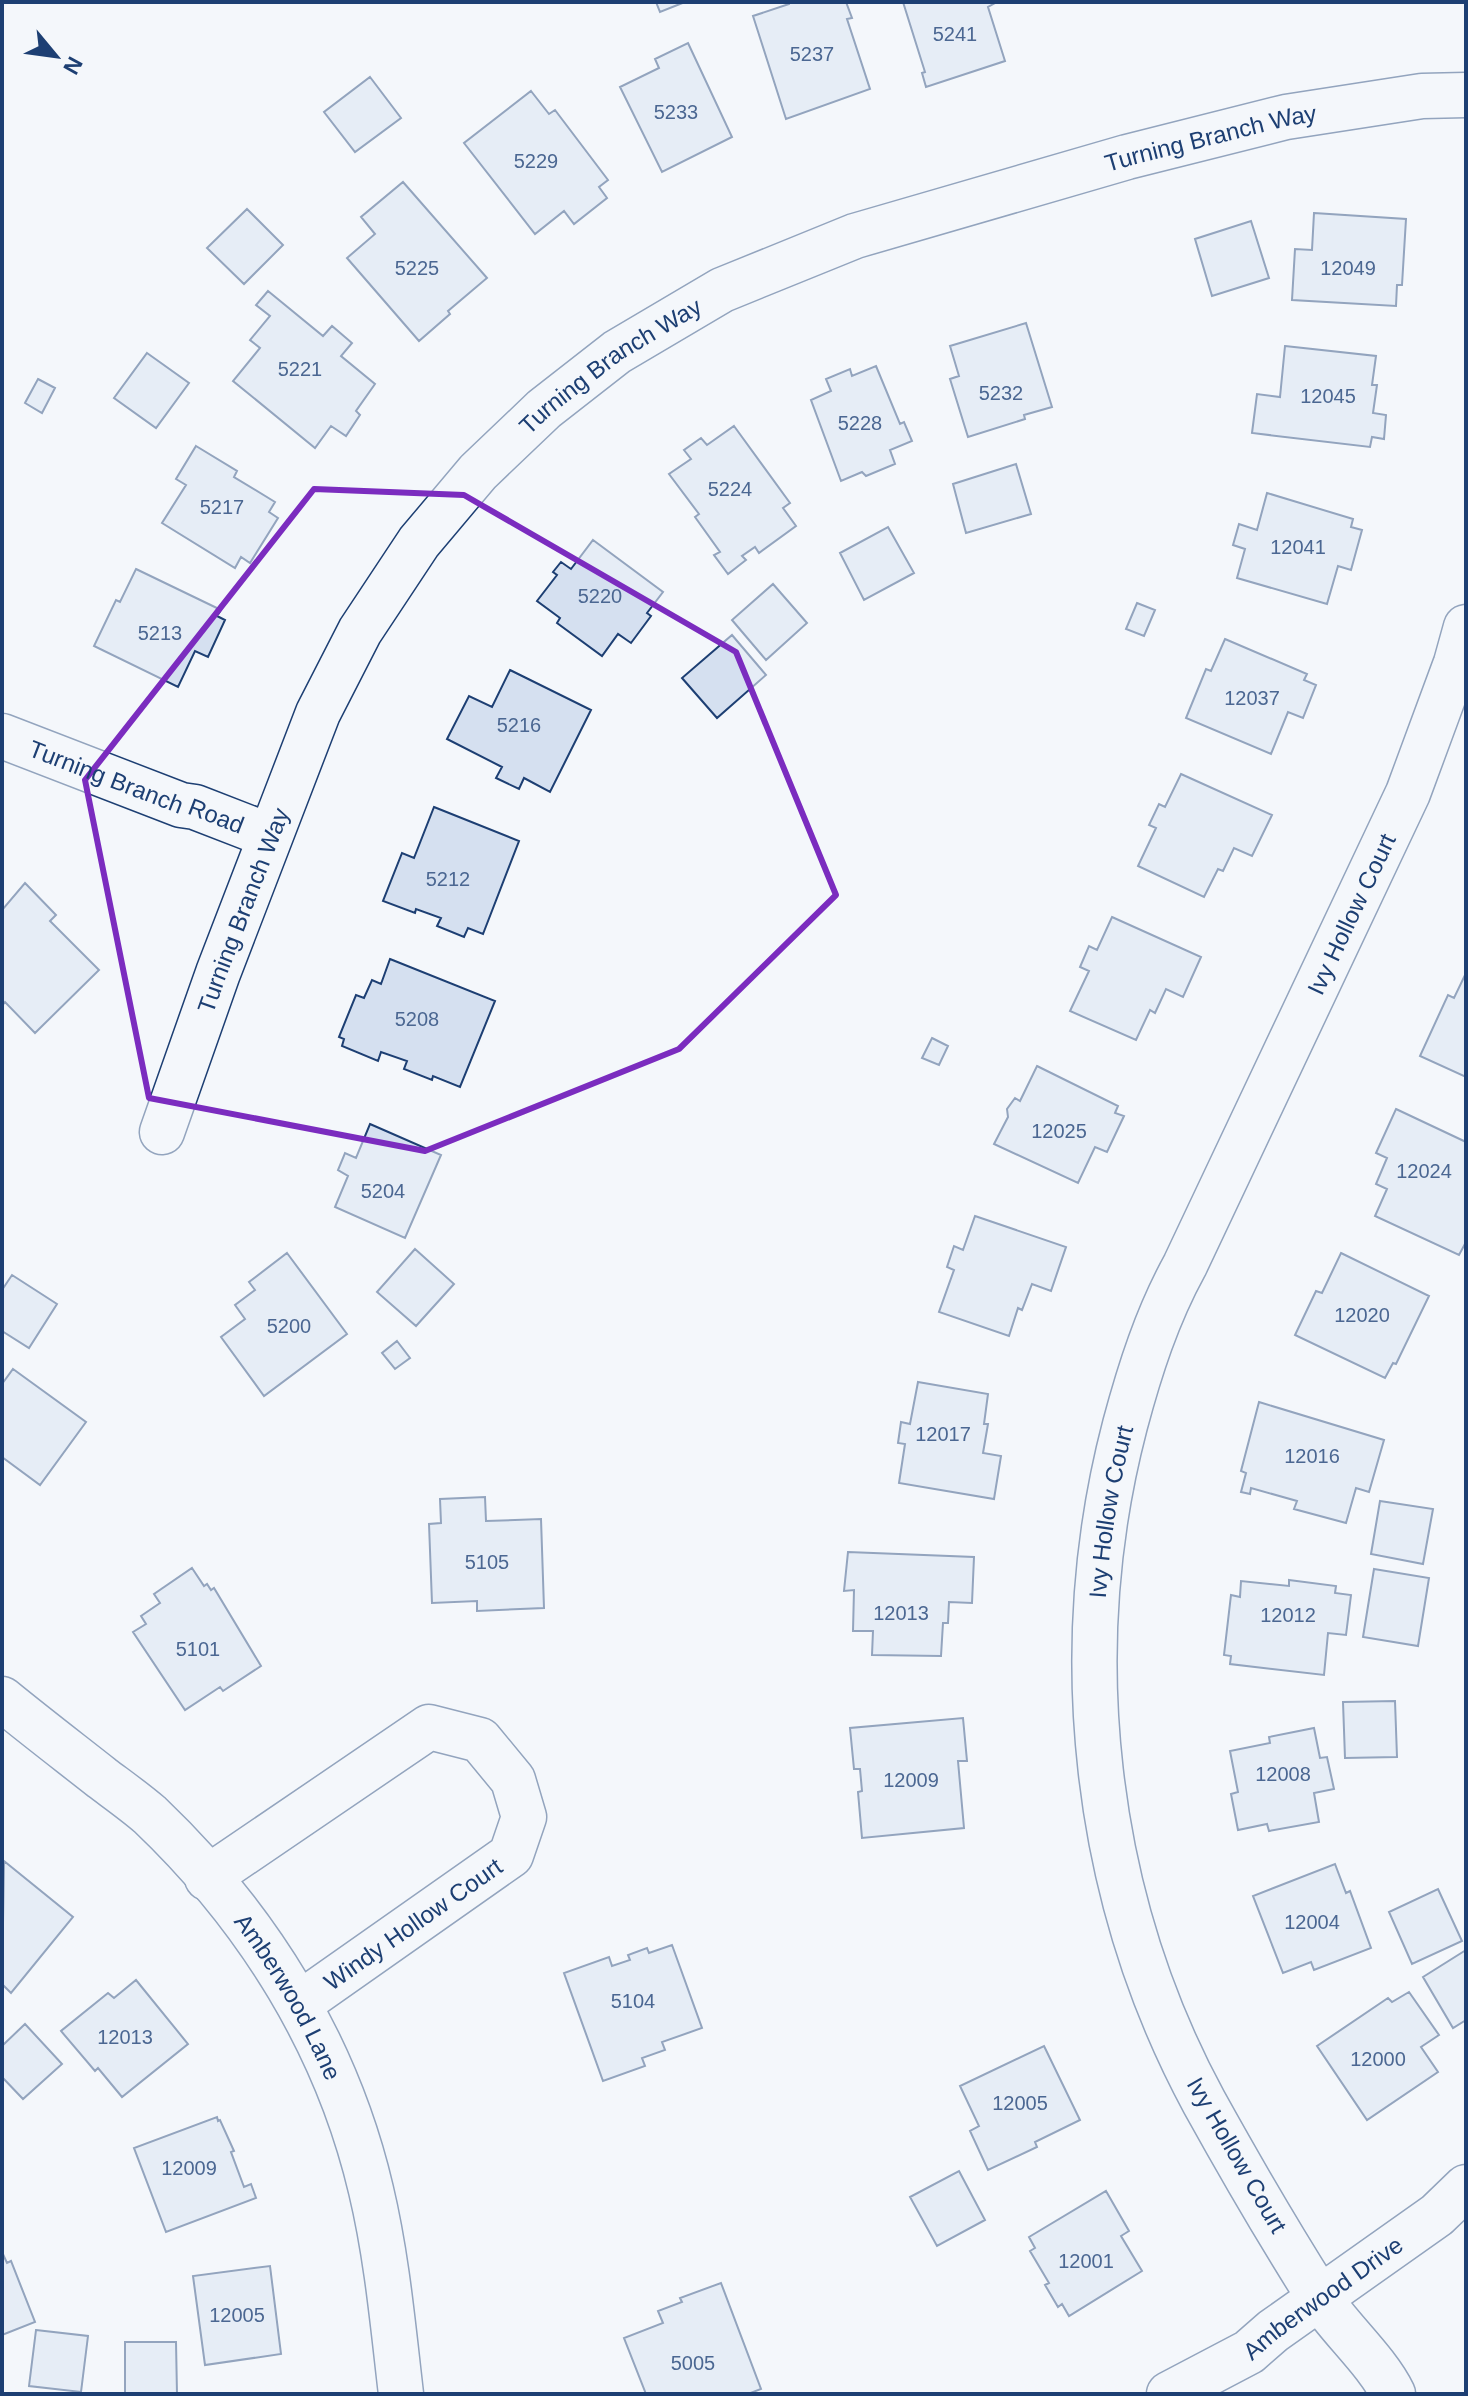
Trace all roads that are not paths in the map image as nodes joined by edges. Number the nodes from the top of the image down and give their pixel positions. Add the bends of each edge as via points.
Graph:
1 (1466, 95) edge
2 (1466, 627) edge
3 (2, 736) edge
4 (270, 836) junction
5 (162, 1132) dead end
6 (2, 1699) edge
7 (207, 1878) junction
8 (299, 2004) junction
9 (1466, 2187) edge
10 (1320, 2299) junction
11 (401, 2394) edge
12 (1169, 2394) edge
13 (1393, 2394) edge

1 - 4 street, Turning Branch Way via 1422,96 1286,117 855,236 722,290 617,352 544,409 478,472 419,542 360,631 325,699
2 - 10 street, Ivy Hollow Court via 1408,793 1166,1300 1138,1376 1113,1471 1098,1566 1093,1665 1100,1768 1111,1842 1135,1937 1162,2013 1203,2100
3 - 4 street, Turning Branch Road
4 - 5 street, Turning Branch Way
6 - 7 street, Amberwood Lane via 149,1815
7 - 8 street, Amberwood Lane via 272,1958
7 - 8 street, Windy Hollow Court via 429,1727 480,1740 513,1780 524,1817 511,1855
8 - 11 street, Amberwood Lane via 341,2094 371,2189
9 - 10 street, Amberwood Drive via 1437,2215
10 - 12 street, Amberwood Drive via 1249,2352
10 - 13 street, Ivy Hollow Court

